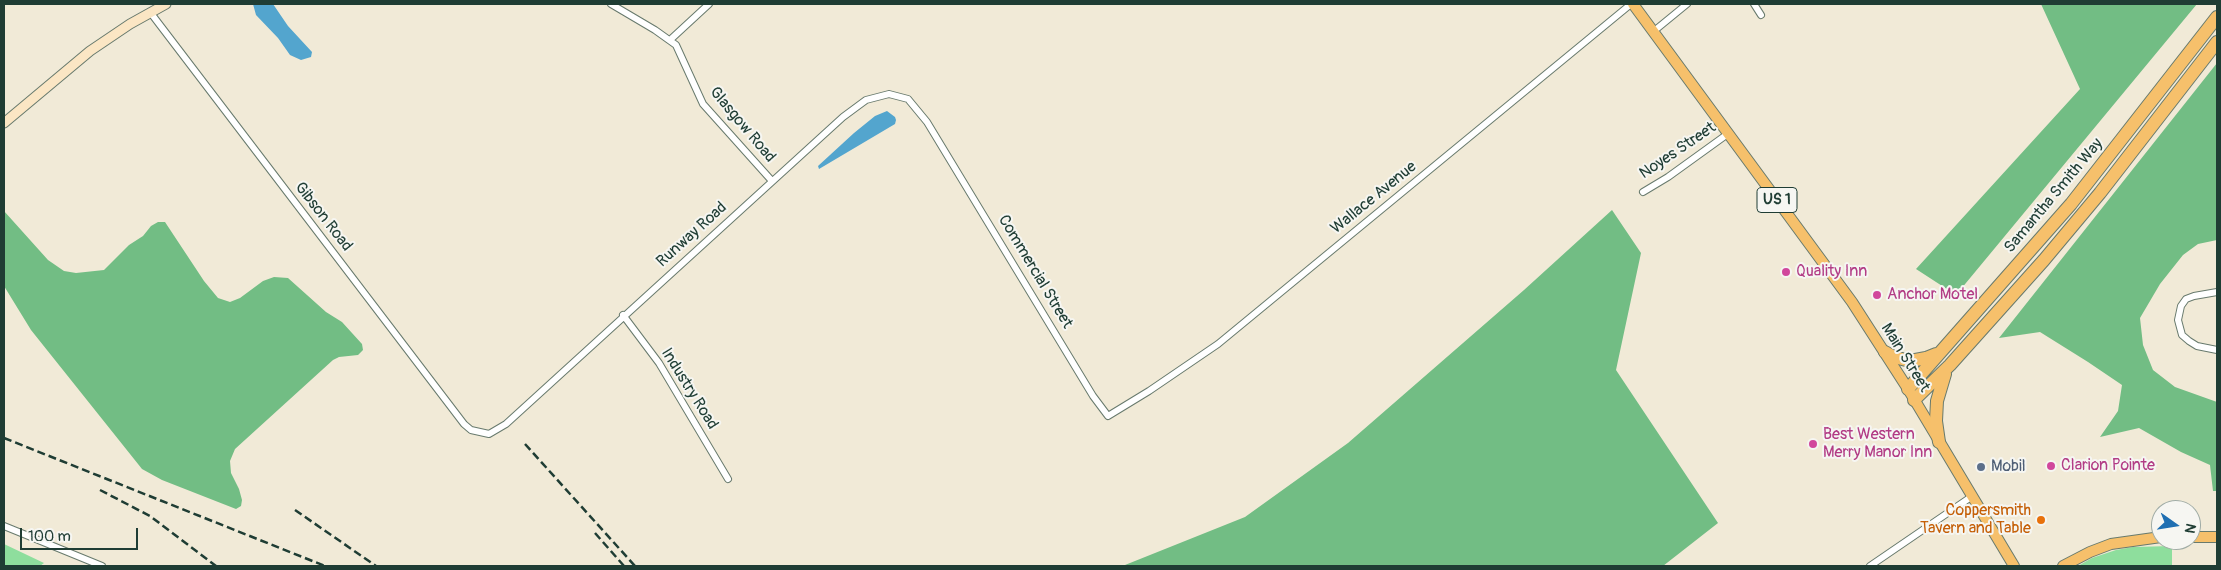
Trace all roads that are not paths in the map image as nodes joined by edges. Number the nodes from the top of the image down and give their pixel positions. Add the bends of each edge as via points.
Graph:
1 (166, 4) edge
2 (611, 4) edge
3 (709, 4) edge
4 (1632, 4) edge
5 (1687, 4) edge
6 (1754, 4) edge
7 (150, 12) junction
8 (1761, 15) dead end
9 (2217, 17) edge
10 (1654, 30) junction
11 (670, 40) junction
12 (2217, 42) edge
13 (927, 122) joint
14 (4, 123) edge
15 (1729, 133) junction
16 (772, 181) junction
17 (1643, 192) dead end
18 (2217, 292) edge
19 (623, 316) junction
20 (1944, 348) junction
21 (2217, 350) edge
22 (1885, 352) junction
23 (1950, 365) junction
24 (1911, 394) junction
25 (1129, 404) joint
26 (479, 434) joint
27 (1939, 442) junction
28 (728, 479) dead end
29 (1971, 497) junction
30 (4, 526) edge
31 (2201, 537) edge
32 (2217, 537) edge
33 (2151, 538) edge
34 (102, 566) edge
35 (1870, 566) edge
36 (2014, 566) edge
37 (2063, 566) edge

1 - 7 street
2 - 11 street, Glasgow Road
3 - 11 street
4 - 10 main road, Main Street / US 1
4 - 25 street, Wallace Avenue via 1218,344
5 - 10 street
6 - 8 street
7 - 14 street via 90,51
7 - 26 street, Gibson Road via 459,417
9 - 20 highway, Samantha Smith Way via 2065,211
10 - 15 main road, Main Street / US 1
11 - 16 street, Glasgow Road via 679,50 703,104
12 - 23 highway, Samantha Smith Way via 2082,216
13 - 16 street, Runway Road via 904,97 889,94 872,97 843,117
13 - 25 street, Commercial Street via 1093,396 1108,416
15 - 17 street, Noyes Street
15 - 22 main road, Main Street / US 1
16 - 19 street, Runway Road
18 - 21 street via 2186,299 2178,320 2182,335 2189,341 2196,346
19 - 26 street, Runway Road via 506,424 494,433
19 - 28 street, Industry Road via 658,363
20 - 22 highway via 1926,358 1910,361 1894,358
20 - 24 highway, Samantha Smith Way
22 - 24 main road, Main Street / US 1
23 - 24 highway, Samantha Smith Way
23 - 27 highway via 1937,401
24 - 27 main road, Main Street / US 1
27 - 29 main road, Main Street / US 1
29 - 35 street
29 - 36 main road, Main Street / US 1
30 - 34 street
31 - 32 main road
33 - 37 main road via 2110,544

